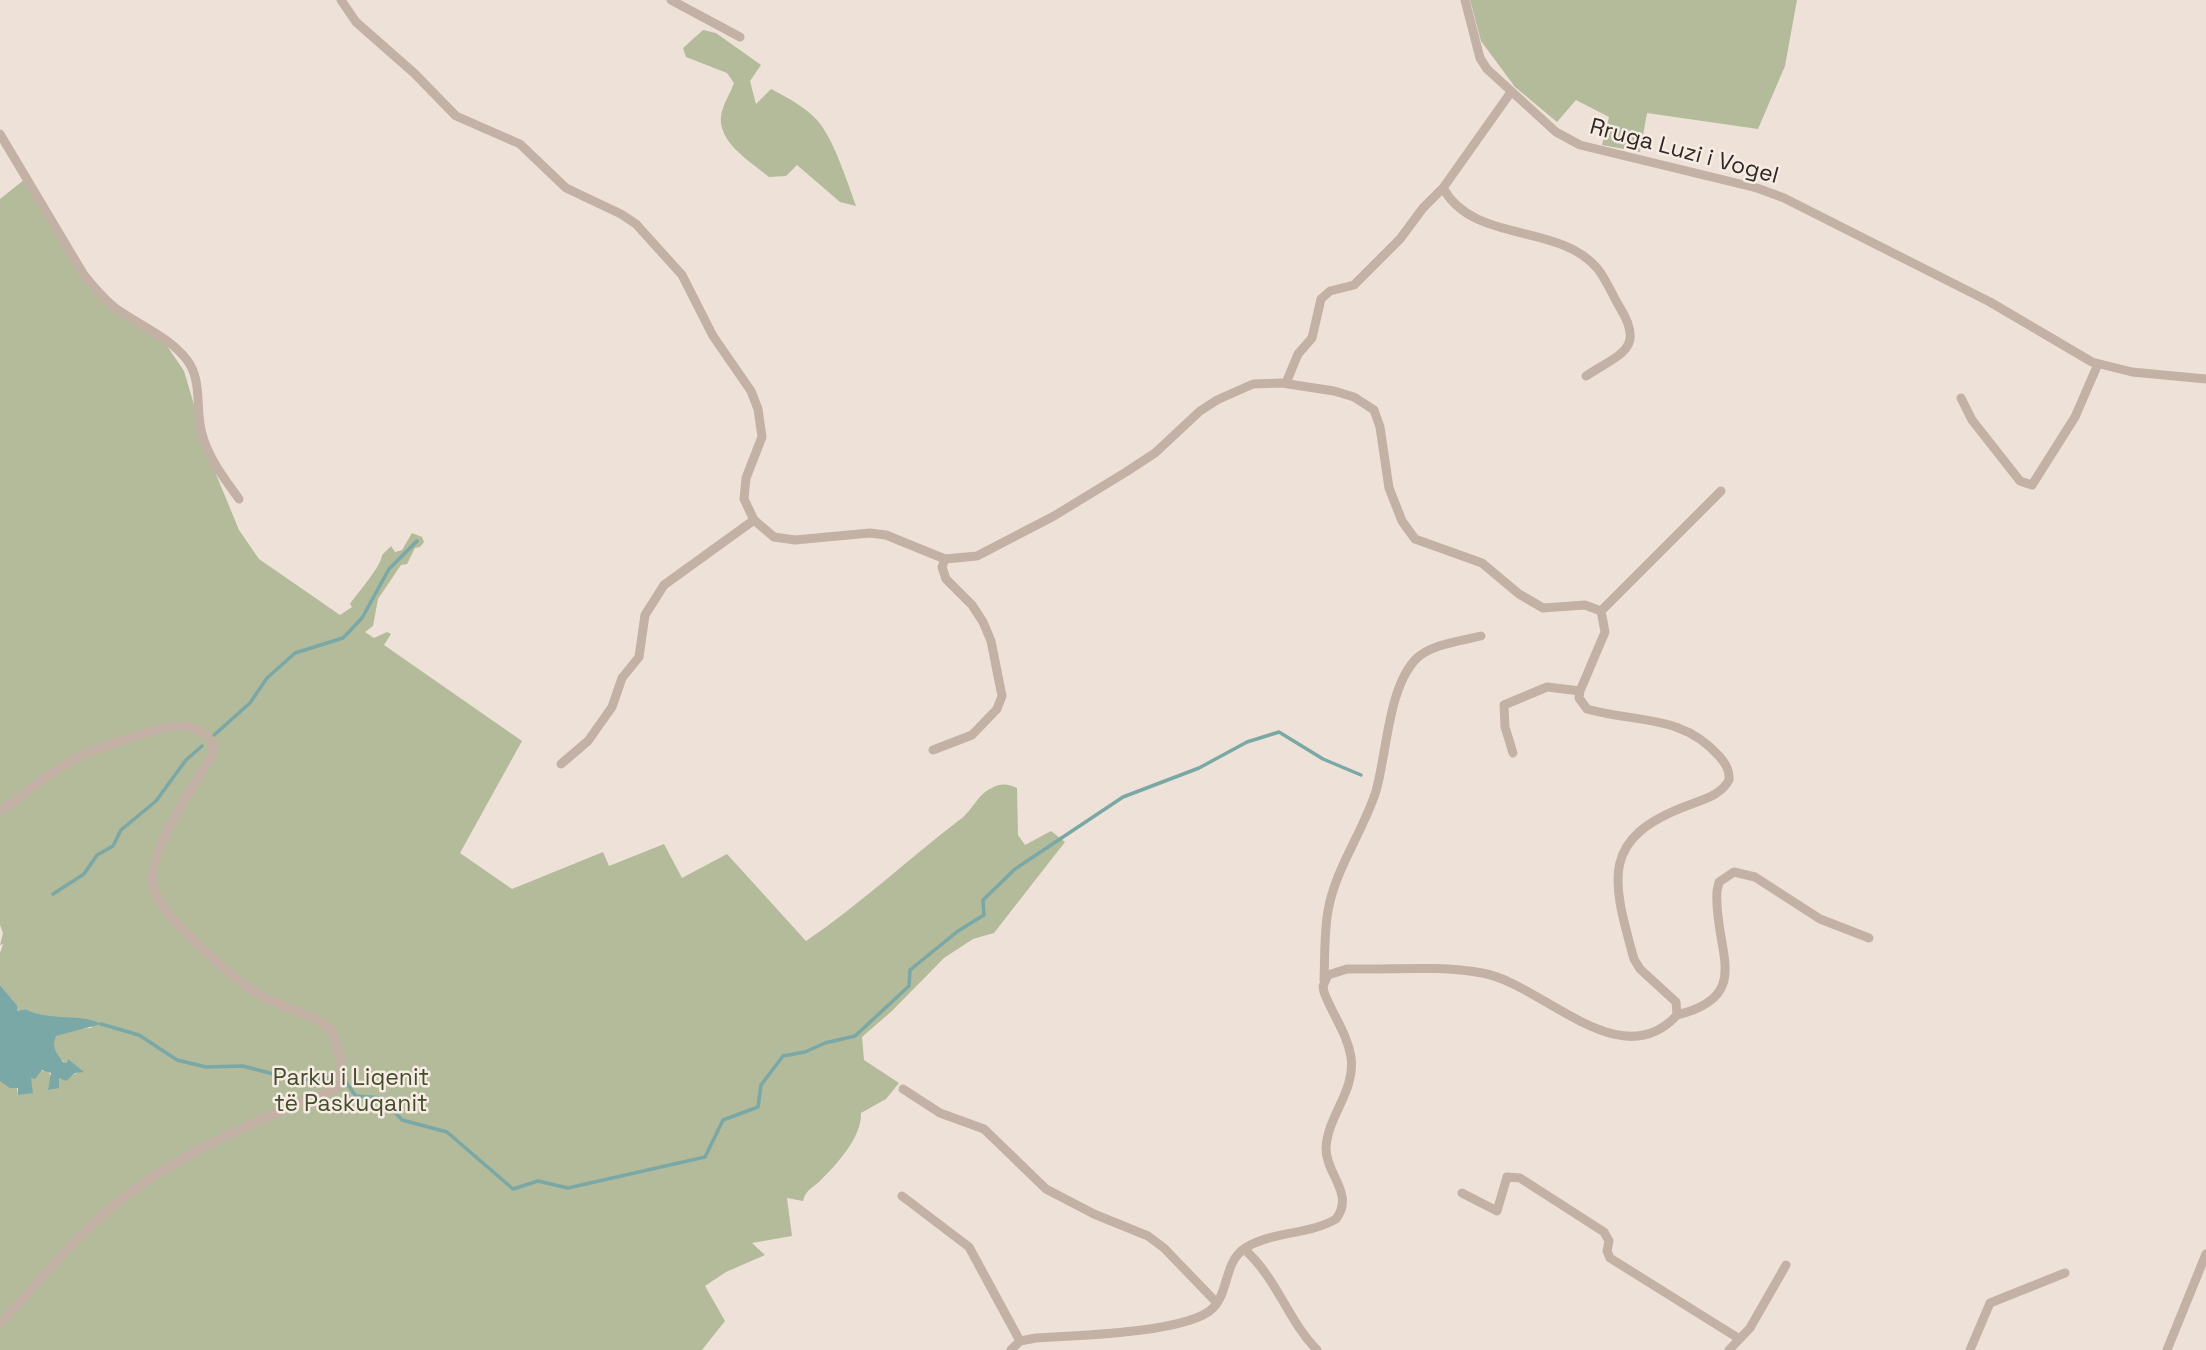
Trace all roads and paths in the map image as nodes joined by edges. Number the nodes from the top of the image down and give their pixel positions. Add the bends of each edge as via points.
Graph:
1 (341, 0) edge
2 (671, 0) edge
3 (1465, 0) edge
4 (740, 37) dead end
5 (1511, 92) junction
6 (0, 135) edge
7 (1443, 188) junction
8 (2098, 364) junction
9 (1587, 376) dead end
10 (2206, 379) edge
11 (1286, 383) junction
12 (1961, 398) dead end
13 (1721, 491) dead end
14 (239, 499) dead end
15 (754, 520) junction
16 (945, 559) junction
17 (1601, 611) junction
18 (1481, 636) dead end
19 (1580, 691) junction
20 (933, 750) dead end
21 (1513, 753) dead end
22 (561, 764) dead end
23 (0, 811) edge
24 (1870, 938) dead end
25 (1324, 980) junction
26 (1677, 1016) junction
27 (904, 1089) dead end
28 (1462, 1193) dead end
29 (902, 1196) dead end
30 (1244, 1250) junction
31 (2206, 1254) edge
32 (1786, 1265) dead end
33 (2065, 1273) dead end
34 (1217, 1303) junction
35 (0, 1324) edge
36 (1738, 1338) junction
37 (1020, 1341) junction
38 (1011, 1350) edge
39 (1317, 1350) edge
40 (1729, 1350) edge
41 (1970, 1350) edge
42 (2167, 1350) edge

1 - 15 street via 356,22 456,117 520,144 566,188 636,224 682,275 758,409 762,436 744,489 747,510
2 - 4 street
3 - 5 street, Rruga Luzi i Vogel via 1480,58
5 - 7 street
5 - 8 street, Rruga Luzi i Vogel via 1556,132 1580,145 1784,198 1990,302
6 - 14 street via 84,275 115,308 156,332 188,361 195,375 202,436 212,462
7 - 9 street via 1460,211 1539,238 1597,268 1632,326 1632,339 1629,348
7 - 11 street via 1354,285 1330,291 1321,299 1312,338 1298,354
8 - 10 street, Rruga Luzi i Vogel
8 - 12 street via 2075,417 2032,485 2023,484 2004,462
11 - 16 street via 1253,384 1217,400 1155,453 1054,516 977,556
11 - 17 street via 1344,394 1374,410 1389,488 1402,521 1415,538 1482,563 1543,608 1585,606
13 - 17 street
15 - 16 street via 783,540 878,534
15 - 22 street via 664,585 645,615 639,657 622,678 612,707 588,741
16 - 20 street via 946,579 972,605 991,641 1002,696 997,709 972,734
17 - 19 street via 1605,632
18 - 25 street via 1438,647 1418,657 1407,670 1375,793 1328,910
19 - 21 street via 1548,687 1504,705
19 - 26 street via 1587,709 1692,731 1717,753 1730,774 1726,786 1712,796 1645,824 1616,870 1634,959 1676,1002
23 - 35 street via 85,754 171,727 190,727 206,735 213,744 212,755 158,852 153,871 155,891 181,927 229,974 271,1002 314,1017 331,1029 341,1070 341,1083 335,1089 213,1142 108,1210 41,1275
24 - 26 street via 1829,924 1755,877 1734,872 1719,882 1717,891 1723,989 1708,1005
25 - 26 street via 1347,969 1483,973 1520,985 1571,1017 1614,1035 1646,1035
25 - 30 street via 1324,992 1348,1044 1351,1068 1326,1150 1343,1197 1340,1213 1329,1223 1263,1239
27 - 34 street via 940,1113 984,1129 1046,1189 1148,1237
28 - 36 street via 1497,1211 1504,1181 1520,1178 1604,1232 1610,1258
29 - 37 street via 969,1247
30 - 34 street via 1233,1263
30 - 39 street via 1269,1275 1294,1322
31 - 42 street
32 - 36 street via 1750,1328
33 - 41 street via 1990,1303
34 - 37 street via 1204,1314 1136,1331
36 - 40 street
37 - 38 street

